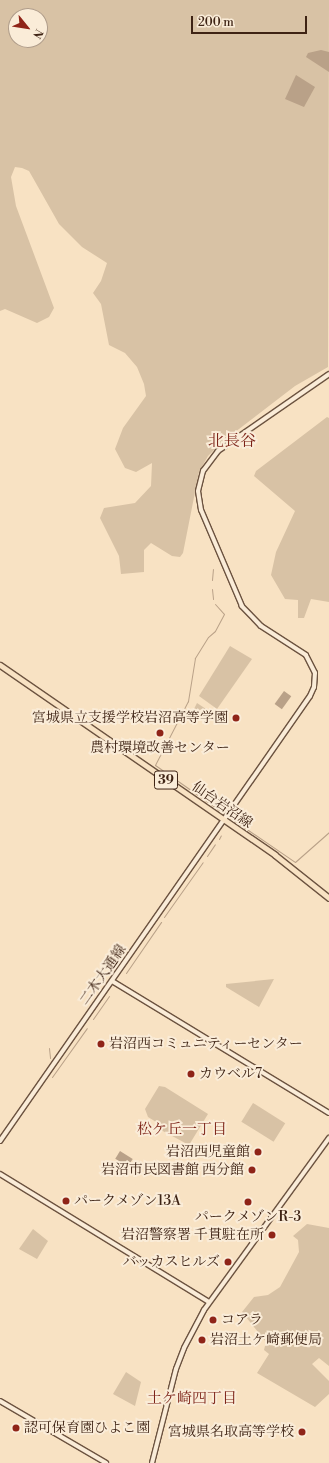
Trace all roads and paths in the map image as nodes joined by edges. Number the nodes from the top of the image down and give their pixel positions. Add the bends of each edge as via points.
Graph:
1 (329, 374) edge
2 (0, 665) edge
3 (223, 821) junction
4 (329, 898) edge
5 (112, 981) junction
6 (329, 1113) edge
7 (329, 1138) edge
8 (0, 1141) edge
9 (0, 1174) edge
10 (209, 1302) junction
11 (0, 1401) edge
12 (106, 1463) edge
13 (152, 1463) edge

1 - 3 street, 二木大通線 via 218,451 207,463 200,480 198,496 201,510 242,606 261,626 306,655 315,673 310,696
2 - 3 main road, 仙台岩沼線 / 39
3 - 4 main road, 仙台岩沼線 / 39 via 293,868
3 - 5 street, 二木大通線
5 - 6 street
5 - 8 street, 二木大通線
7 - 10 street
9 - 10 street
10 - 13 street via 180,1357
11 - 12 street

